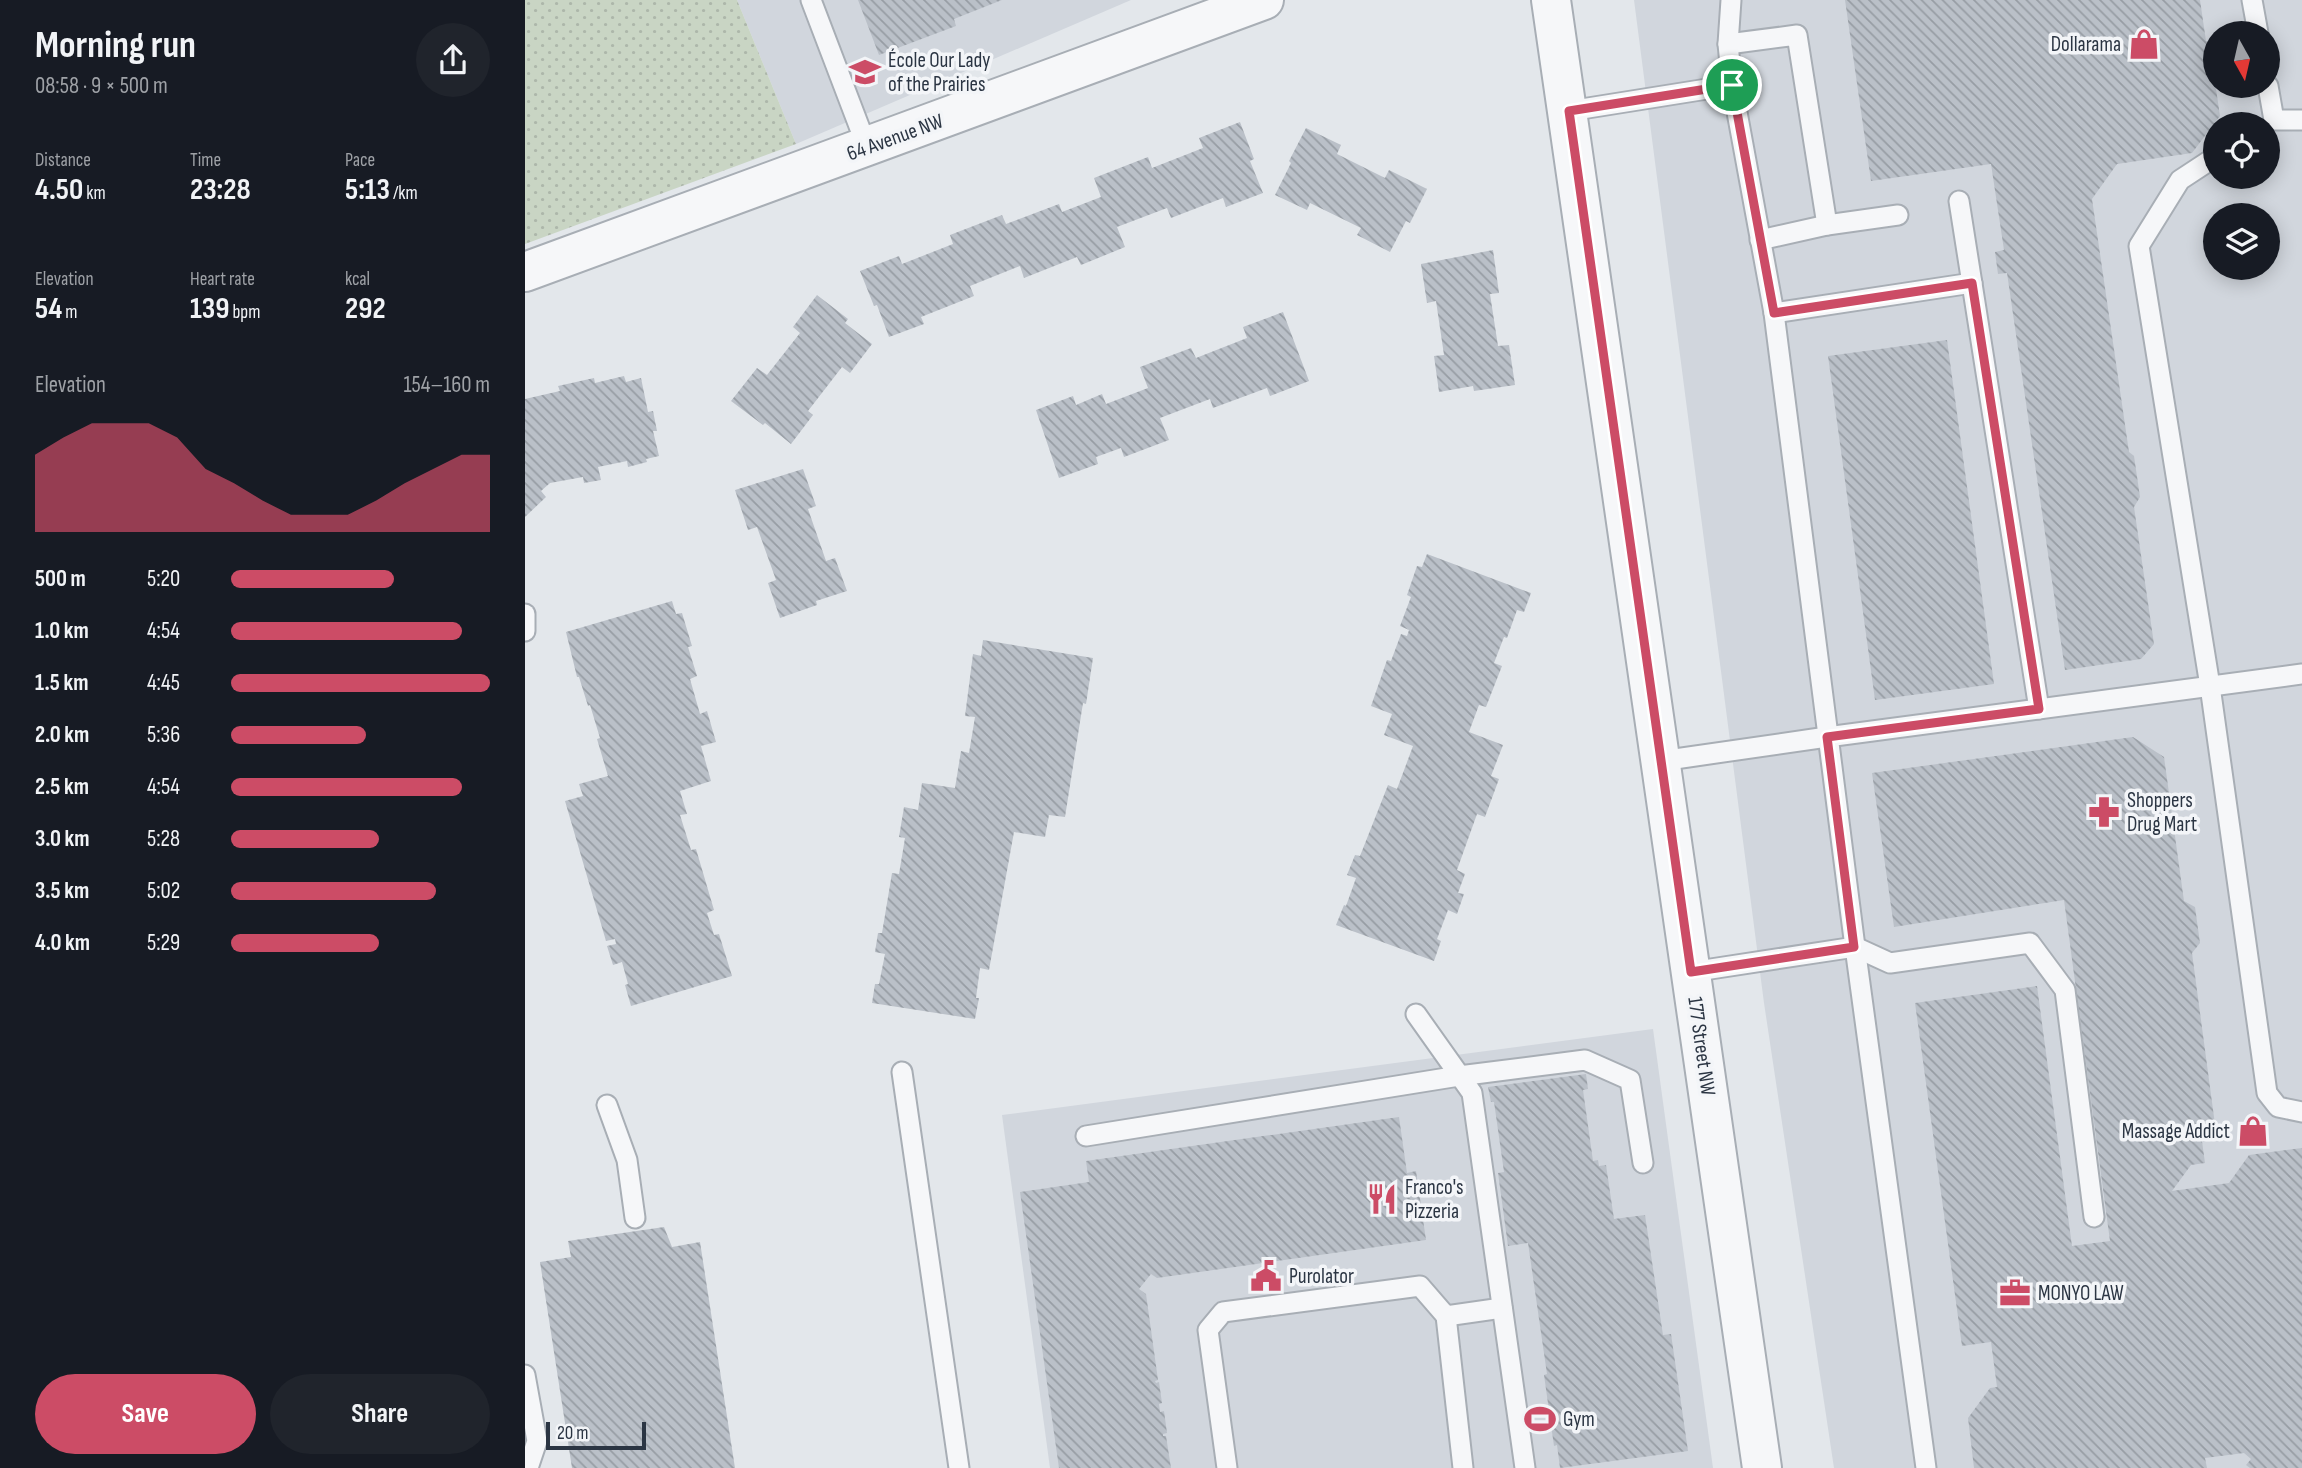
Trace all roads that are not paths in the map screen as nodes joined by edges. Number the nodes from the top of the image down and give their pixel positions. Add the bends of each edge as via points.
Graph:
1 (811, 0) edge
2 (1265, 0) edge
3 (1551, 0) edge
4 (1731, 0) edge
5 (2252, 0) edge
6 (2256, 21) edge
7 (1728, 44) junction
8 (1732, 85) junction
9 (1569, 111) junction
10 (2302, 120) edge
11 (2280, 121) edge
12 (867, 147) junction
13 (2203, 166) edge
14 (1959, 201) dead end
15 (1898, 215) dead end
16 (1827, 225) junction
17 (1761, 240) junction
18 (525, 272) edge
19 (1972, 283) junction
20 (1774, 313) junction
21 (525, 614) edge
22 (525, 631) edge
23 (2302, 674) edge
24 (2210, 686) junction
25 (2039, 709) junction
26 (1827, 737) junction
27 (1661, 761) junction
28 (1854, 947) junction
29 (1691, 972) junction
30 (1416, 1014) dead end
31 (902, 1072) dead end
32 (1459, 1076) junction
33 (607, 1105) dead end
34 (2302, 1112) edge
35 (1086, 1136) dead end
36 (1643, 1163) dead end
37 (2094, 1217) dead end
38 (635, 1218) dead end
39 (1503, 1308) junction
40 (1446, 1316) junction
41 (525, 1375) edge
42 (528, 1468) edge
43 (959, 1468) edge
44 (1227, 1468) edge
45 (1463, 1468) edge
46 (1525, 1468) edge
47 (1762, 1468) edge
48 (1926, 1468) edge

1 - 12 lane
2 - 12 street, 64 Avenue NW
3 - 9 street, 177 Street NW
4 - 7 lane
5 - 6 lane
7 - 8 lane
7 - 16 lane via 1797,35
8 - 9 lane
8 - 17 lane
9 - 27 street, 177 Street NW
10 - 11 lane
12 - 18 street, 64 Avenue NW
13 - 24 lane via 2180,180 2139,246
14 - 19 lane
15 - 16 lane
16 - 17 lane
17 - 20 lane
19 - 20 lane
19 - 25 lane
20 - 26 lane
21 - 22 lane
23 - 24 lane
24 - 25 lane
24 - 34 lane via 2267,1093 2278,1107
25 - 26 lane
26 - 27 lane
26 - 28 lane
27 - 29 street, 177 Street NW
28 - 29 lane
28 - 37 lane via 1890,963 2030,943 2065,990
28 - 48 lane
29 - 47 street, 177 Street NW
30 - 32 lane
31 - 43 lane
32 - 35 lane
32 - 36 lane via 1585,1060 1630,1080
32 - 39 lane via 1472,1093
33 - 38 lane via 627,1160
39 - 40 lane
39 - 46 lane
40 - 44 lane via 1420,1286 1223,1312 1207,1329
40 - 45 lane
41 - 42 lane via 537,1441

